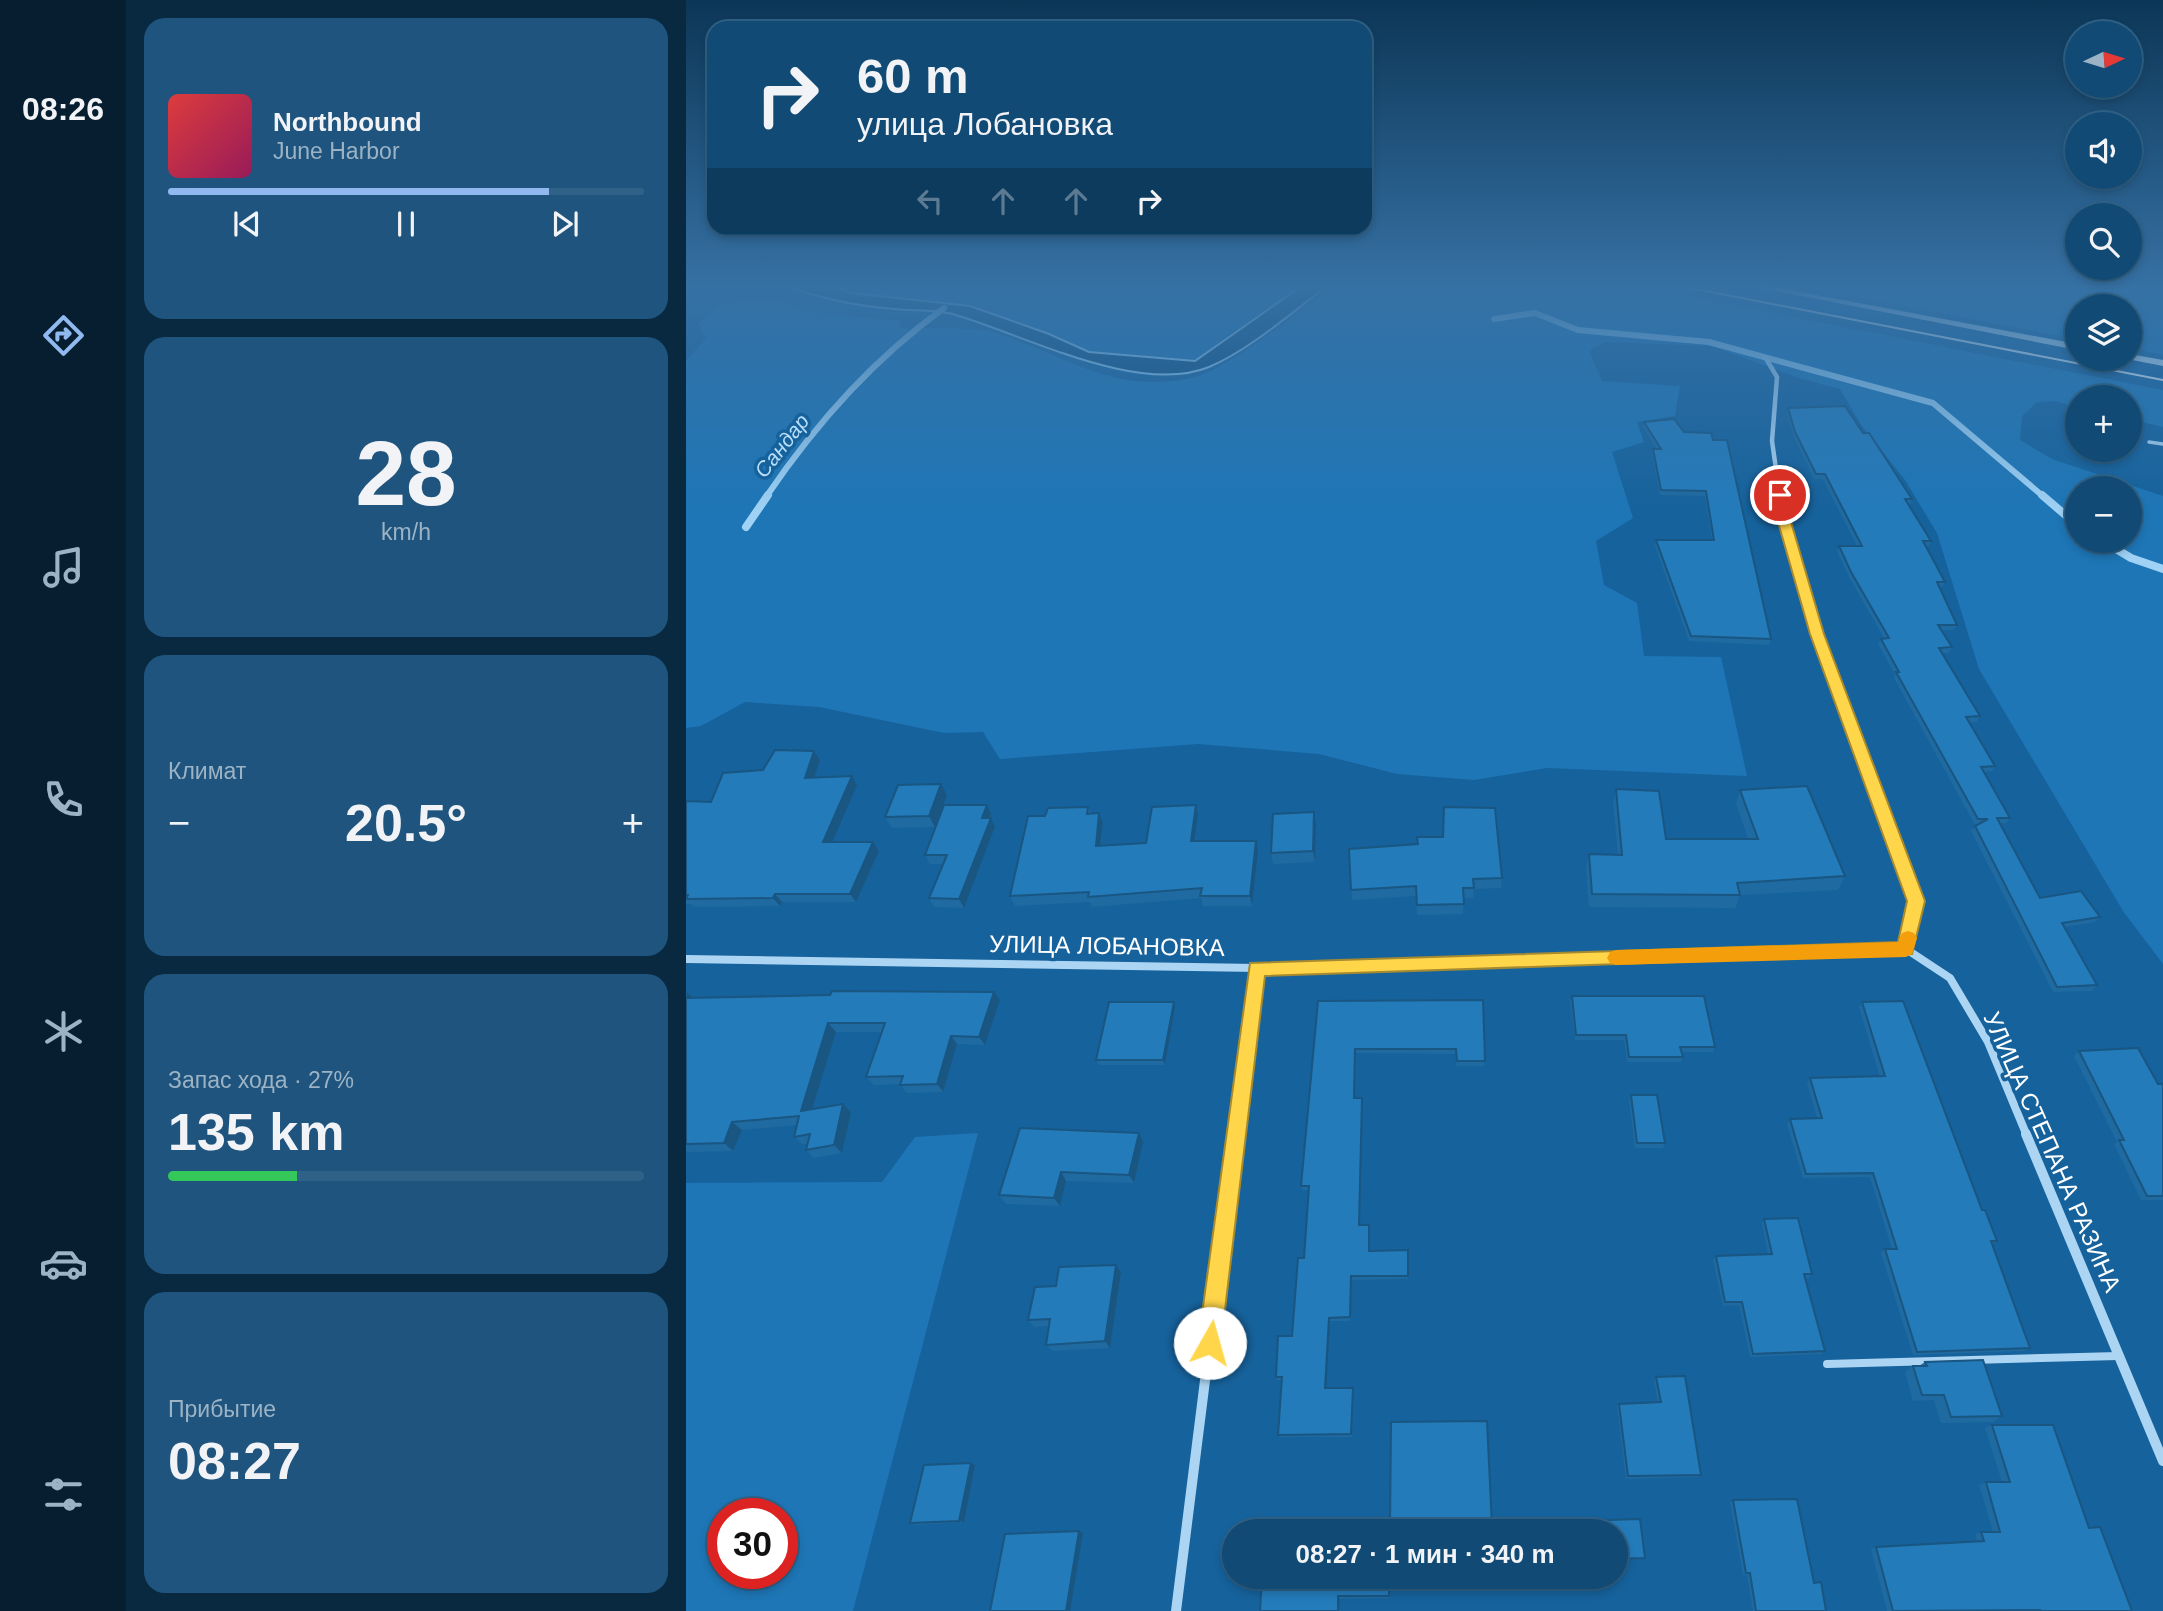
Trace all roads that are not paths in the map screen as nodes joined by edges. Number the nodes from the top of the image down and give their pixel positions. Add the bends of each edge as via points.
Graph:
1 (1767, 360) edge
2 (2149, 442) dead end
3 (2163, 444) edge
4 (1906, 949) junction
5 (686, 959) edge
6 (1257, 968) junction
7 (2119, 1356) junction
8 (1827, 1364) dead end
9 (2163, 1461) edge
10 (1177, 1611) edge

1 - 4 street via 1777,377 1772,441 1784,522 1817,634 1916,901
2 - 3 lane
4 - 6 street, УЛИЦА ЛОБАНОВКА
4 - 7 street, УЛИЦА СТЕПАНА РАЗИНА via 1950,978 1988,1042
5 - 6 street, УЛИЦА ЛОБАНОВКА
6 - 10 street
7 - 8 lane
7 - 9 street, УЛИЦА СТЕПАНА РАЗИНА

